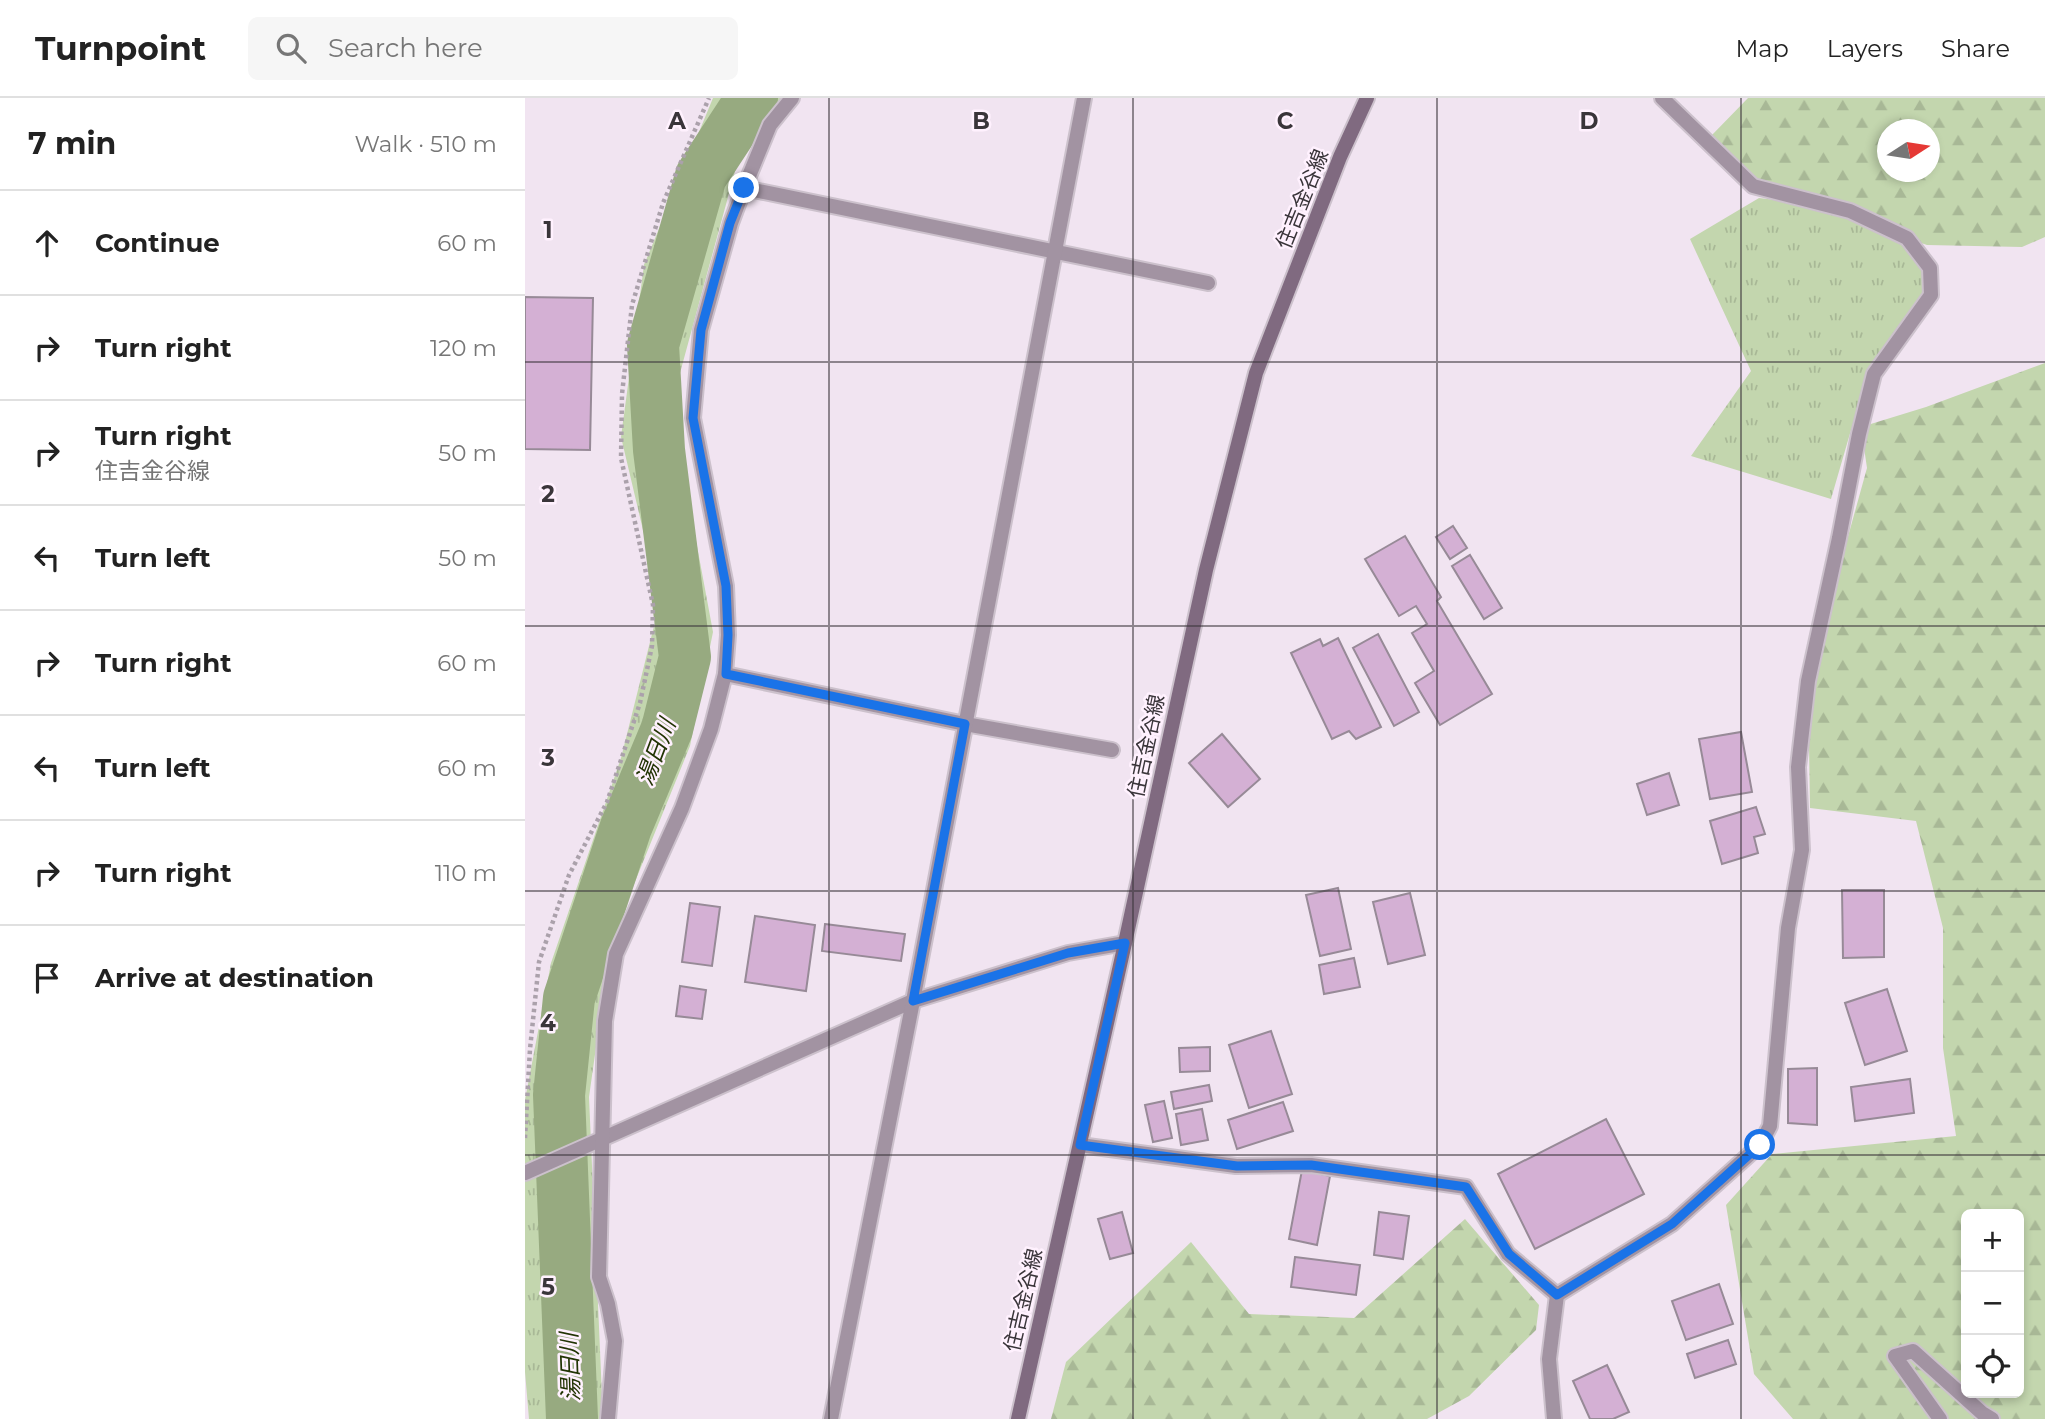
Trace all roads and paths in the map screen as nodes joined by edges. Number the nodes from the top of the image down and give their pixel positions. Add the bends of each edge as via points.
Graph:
1 (709, 98) edge
2 (792, 98) edge
3 (1084, 98) edge
4 (1367, 98) edge
5 (1662, 98) edge
6 (744, 188) junction
7 (1055, 252) junction
8 (1208, 284) dead end
9 (726, 674) junction
10 (965, 724) junction
11 (1112, 750) dead end
12 (1125, 943) junction
13 (913, 1001) junction
14 (525, 1138) edge
15 (603, 1138) junction
16 (1080, 1145) junction
17 (525, 1173) edge
18 (1557, 1295) junction
19 (608, 1419) edge
20 (831, 1419) edge
21 (1017, 1419) edge
22 (1554, 1419) edge
23 (1940, 1419) edge
24 (1991, 1419) edge

1 - 14 path via 663,203 632,305 622,394 621,458 653,605 652,646 640,703 607,802 569,875 539,962
2 - 6 street via 770,125
3 - 7 street
4 - 12 main road, 住吉金谷線 via 1256,373 1206,570
5 - 18 street via 1753,186 1850,211 1907,238 1930,268 1931,295 1874,374 1808,681 1798,767 1802,850 1788,928 1770,1126 1760,1145 1672,1224
6 - 7 street
6 - 9 street via 701,330 693,418 726,586
7 - 8 street
7 - 10 street
9 - 10 street
9 - 15 street via 683,808 616,954 605,1021
10 - 11 street
10 - 13 street
12 - 13 street via 1068,953
12 - 16 main road, 住吉金谷線
13 - 15 street
13 - 20 street
15 - 17 street
15 - 19 street via 599,1277 615,1341
16 - 18 street via 1237,1166 1311,1165 1466,1187 1509,1254
16 - 21 main road, 住吉金谷線
18 - 22 street via 1549,1359
23 - 24 street via 1895,1356 1913,1351

